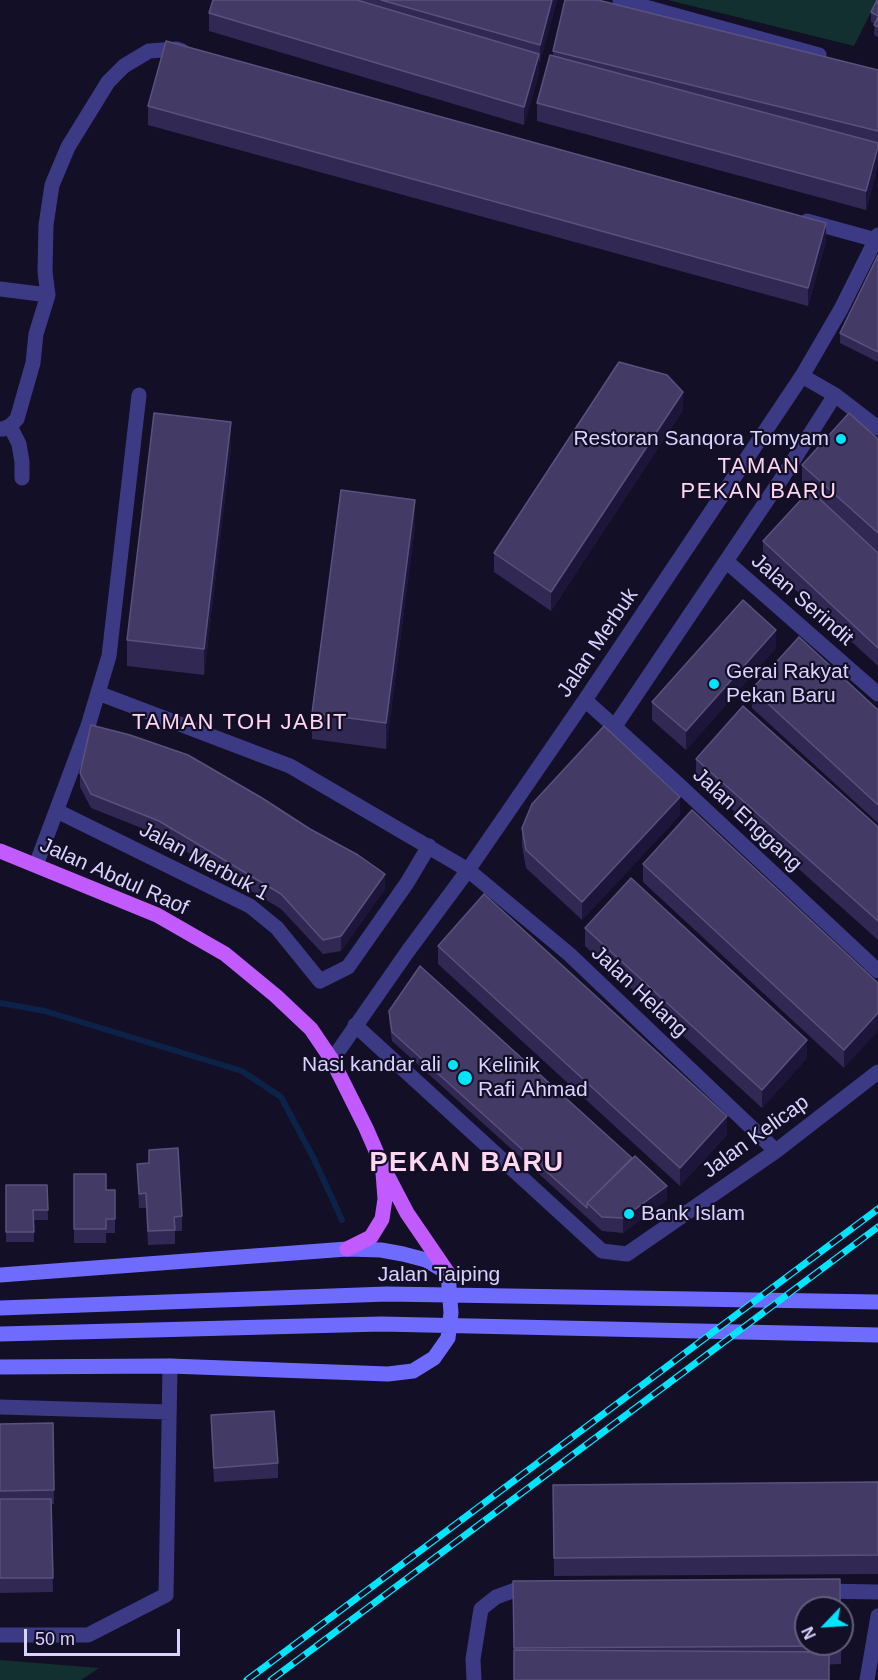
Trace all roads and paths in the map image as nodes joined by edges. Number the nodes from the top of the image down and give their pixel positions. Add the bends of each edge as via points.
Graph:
1 (620, 0) edge
2 (199, 56) edge
3 (833, 59) edge
4 (797, 218) edge
5 (877, 237) edge
6 (0, 289) edge
7 (48, 296) junction
8 (802, 376) junction
9 (138, 395) dead end
10 (835, 395) junction
11 (5, 427) edge
12 (878, 428) edge
13 (22, 477) dead end
14 (726, 561) junction
15 (98, 693) junction
16 (878, 694) edge
17 (585, 700) junction
18 (615, 726) junction
19 (57, 811) junction
20 (429, 846) junction
21 (0, 851) edge
22 (36, 865) junction
23 (468, 870) junction
24 (878, 971) edge
25 (355, 1025) junction
26 (332, 1060) junction
27 (878, 1072) edge
28 (776, 1151) junction
29 (383, 1167) junction
30 (347, 1249) junction
31 (448, 1273) junction
32 (0, 1275) edge
33 (878, 1302) edge
34 (0, 1308) edge
35 (0, 1334) edge
36 (878, 1335) edge
37 (0, 1366) edge
38 (170, 1366) junction
39 (0, 1407) edge
40 (169, 1412) junction
41 (550, 1590) edge
42 (808, 1591) edge
43 (878, 1592) edge
44 (878, 1616) edge
45 (0, 1635) edge
46 (474, 1680) edge
47 (867, 1680) edge

1 - 3 street
2 - 7 street via 177,50 149,51 124,66 108,82 68,147 52,184 46,225
4 - 5 street
5 - 8 street, Jalan Merbuk
6 - 7 street
7 - 11 street via 17,419
8 - 10 street
8 - 17 street, Jalan Merbuk
9 - 15 street via 109,656
10 - 12 street
10 - 14 street
11 - 13 street via 19,444
14 - 16 street, Jalan Serindit
14 - 18 street
15 - 19 street
15 - 20 street, Jalan Helang via 290,766
17 - 18 street, Jalan Enggang
17 - 23 street, Jalan Merbuk
18 - 24 street, Jalan Enggang
19 - 20 street, Jalan Merbuk 1 via 250,906 277,928 320,981 348,967
19 - 22 street
20 - 23 street, Jalan Helang
21 - 22 main road, Jalan Abdul Raof
22 - 26 main road, Jalan Abdul Raof via 157,915 225,954 311,1029
23 - 25 street, Jalan Merbuk
23 - 28 street, Jalan Helang via 569,954
25 - 26 street, Jalan Merbuk
25 - 28 street, Jalan Kelicap via 602,1251 627,1254
26 - 29 main road, Jalan Abdul Raof
27 - 28 street, Jalan Kelicap
29 - 30 main road via 382,1220 371,1237
29 - 31 main road, Jalan Abdul Raof via 407,1213
30 - 31 main road via 404,1254 426,1260
30 - 32 main road
31 - 38 main road via 448,1338 434,1358 413,1371 388,1374
33 - 34 main road, Jalan Taiping via 387,1294
35 - 36 main road via 381,1324
37 - 38 main road
38 - 40 street
39 - 40 street
40 - 45 street via 166,1595 88,1635
41 - 46 street via 515,1590 496,1597 481,1609 473,1659
42 - 43 street
44 - 47 street

